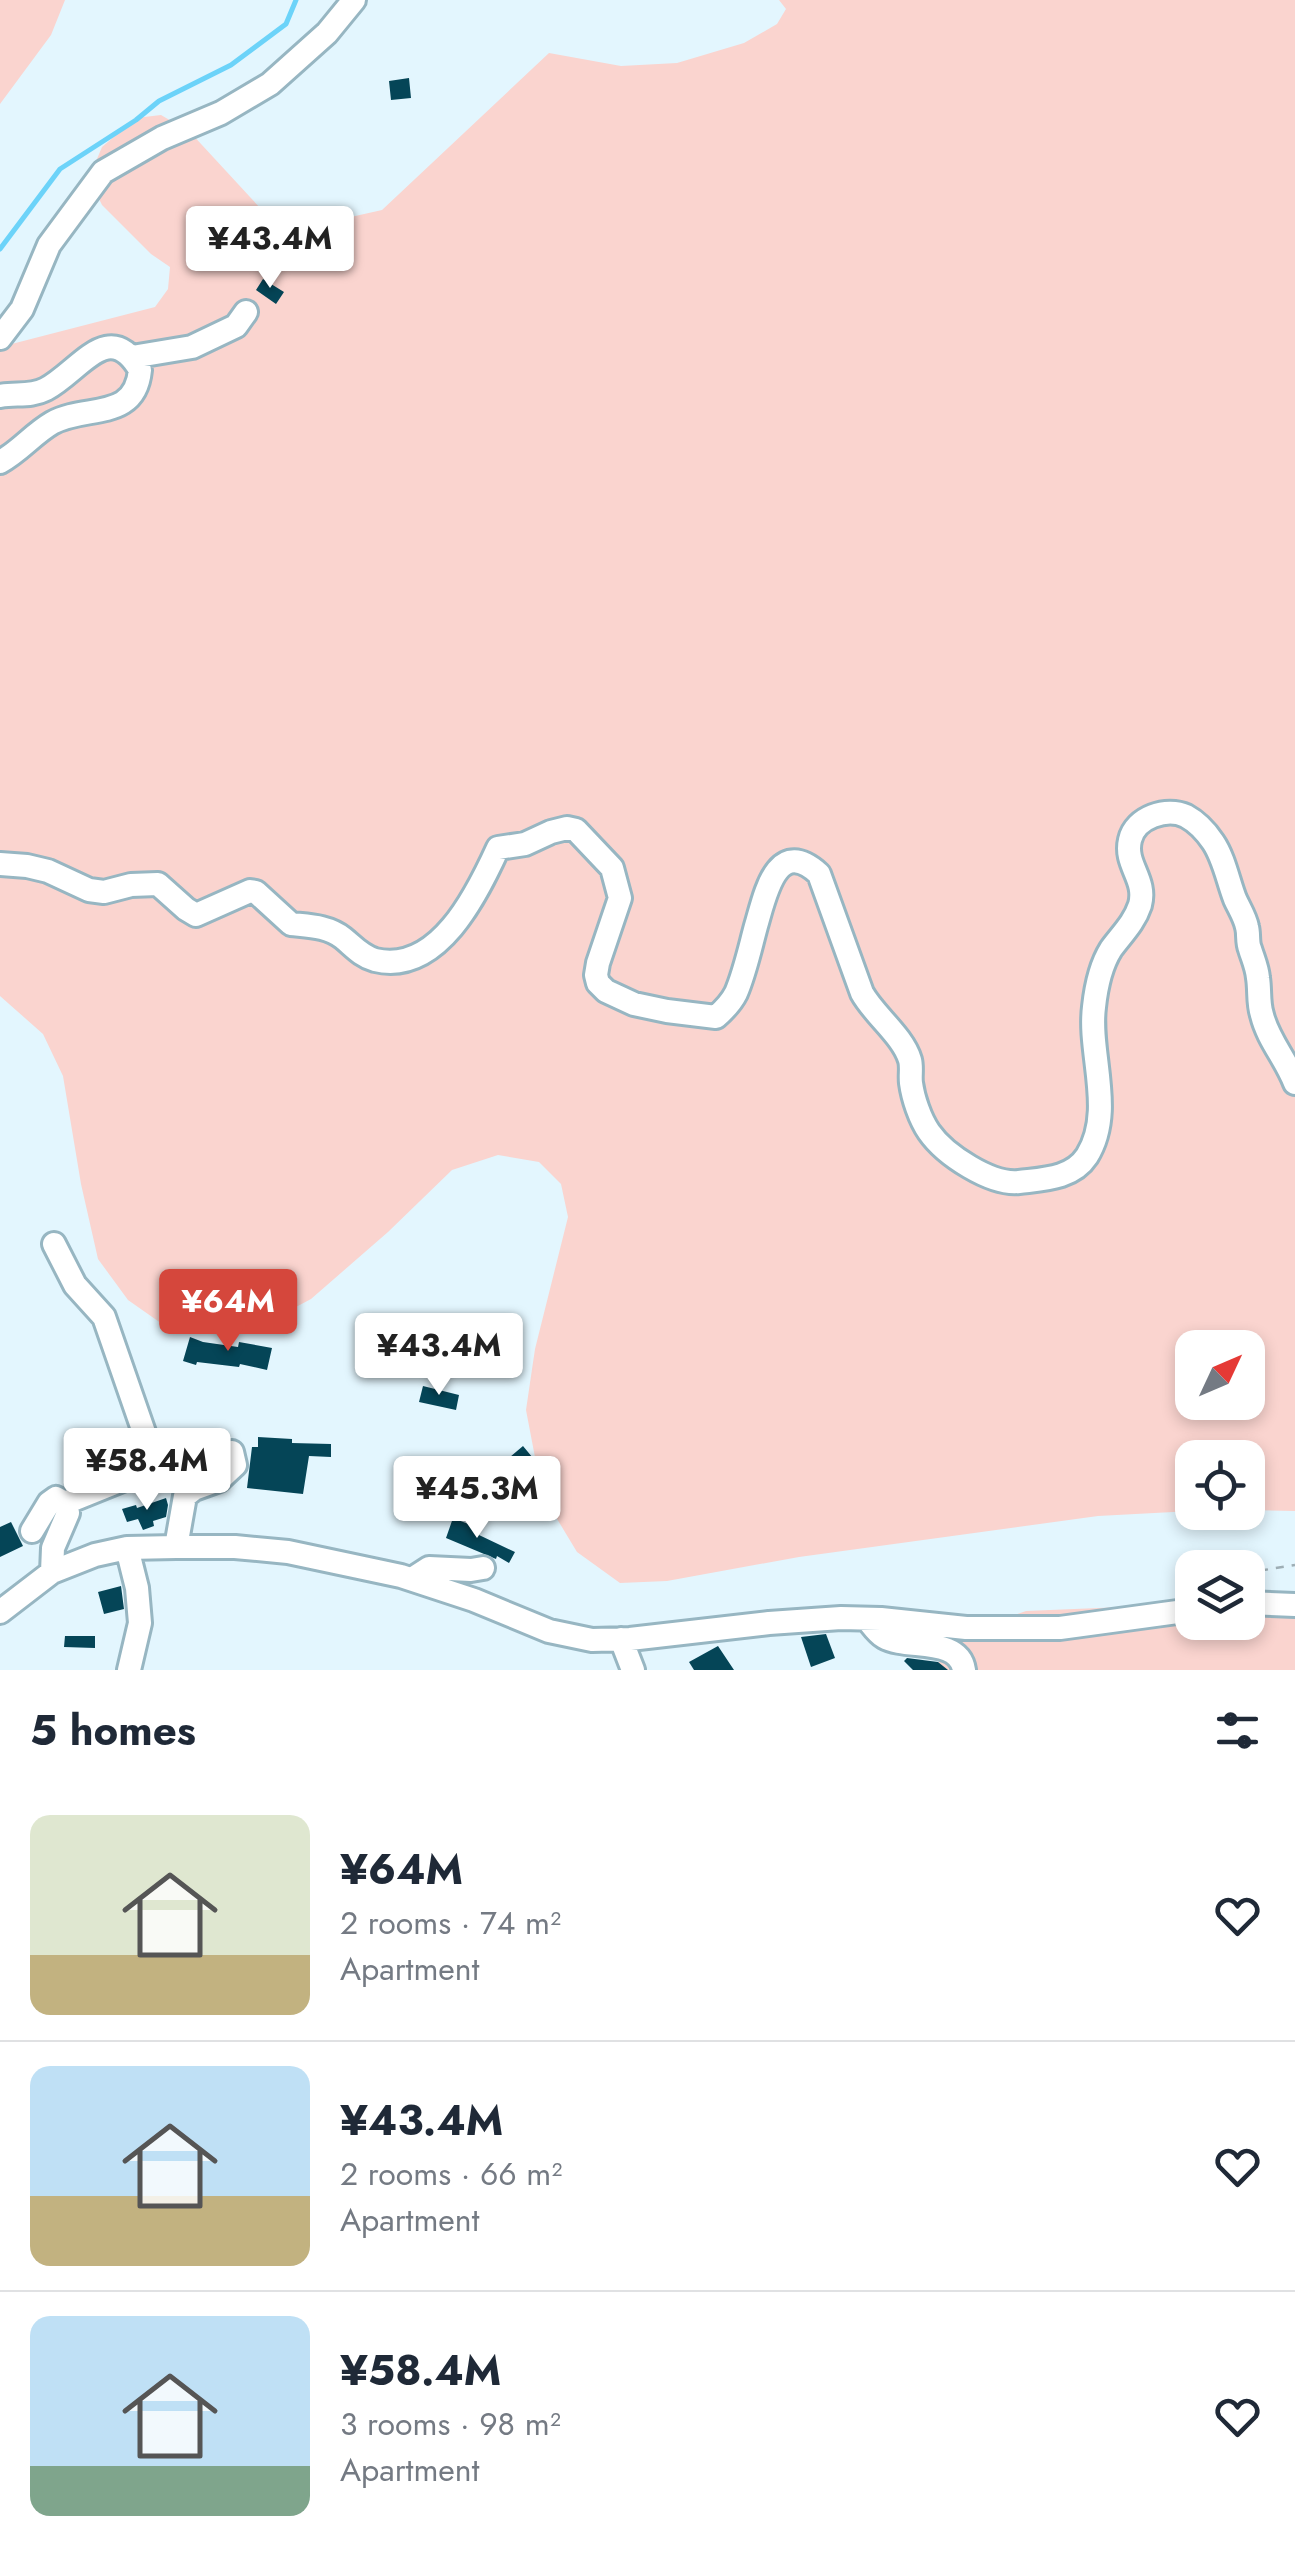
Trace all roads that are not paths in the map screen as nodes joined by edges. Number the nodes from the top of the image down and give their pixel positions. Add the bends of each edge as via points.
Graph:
1 (354, 0) edge
2 (246, 312) dead end
3 (0, 338) edge
4 (132, 356) junction
5 (0, 396) edge
6 (0, 462) edge
7 (0, 864) edge
8 (1295, 1083) edge
9 (54, 1244) dead end
10 (232, 1452) dead end
11 (65, 1503) junction
12 (32, 1530) dead end
13 (176, 1547) junction
14 (127, 1548) junction
15 (482, 1568) dead end
16 (52, 1572) junction
17 (412, 1579) junction
18 (1265, 1604) edge
19 (1295, 1605) edge
20 (0, 1612) edge
21 (1175, 1612) edge
22 (868, 1619) junction
23 (621, 1639) junction
24 (129, 1670) edge
25 (633, 1670) edge
26 (964, 1670) edge

1 - 3 street via 270,84 103,172 49,245 22,308
2 - 4 street via 236,326 192,347
4 - 5 street via 103,347 43,390
4 - 6 street via 139,383 120,406 62,418
7 - 8 street via 48,871 104,892 158,884 196,915 256,892 291,924 330,930 358,952 390,961 412,958 443,937 498,848 567,828 612,868 620,898 598,963 598,983 634,1004 716,1017 735,994 767,886 782,865 806,863 818,874 862,993 910,1060 926,1130 953,1156 1012,1182 1072,1170 1092,1144 1099,1095 1096,988 1109,952 1134,922 1143,888 1130,839 1145,819 1172,813 1202,828 1216,846 1248,927 1267,1031
9 - 11 street via 75,1285 104,1317 154,1464
10 - 13 street via 235,1465 228,1473 186,1496
11 - 12 street via 49,1503
11 - 16 street
13 - 14 street
13 - 17 street via 288,1552
14 - 16 street
14 - 24 street via 140,1623
15 - 17 street via 429,1568
16 - 20 street
17 - 23 street via 549,1630
18 - 19 street
21 - 22 street via 1060,1628
22 - 23 street
22 - 26 street via 880,1636 955,1654
23 - 25 street

